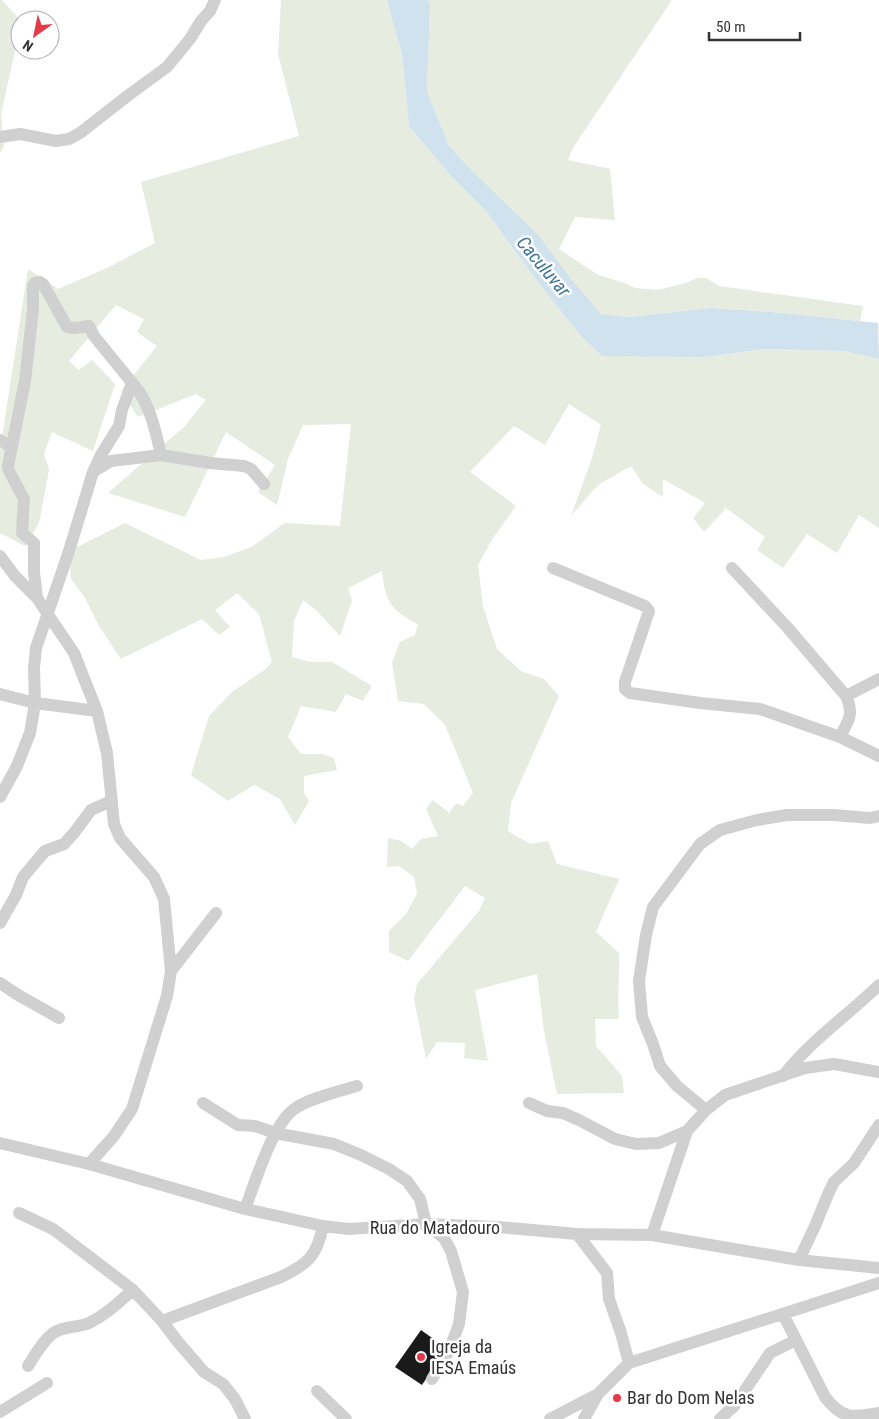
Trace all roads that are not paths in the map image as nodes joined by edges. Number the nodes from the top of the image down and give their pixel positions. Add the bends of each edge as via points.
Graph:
1 (215, 0) edge
2 (0, 137) edge
3 (132, 383) junction
4 (6, 443) edge
5 (161, 455) junction
6 (93, 472) junction
7 (264, 484) dead end
8 (0, 556) edge
9 (553, 568) dead end
10 (732, 568) dead end
11 (37, 598) junction
12 (47, 613) junction
13 (879, 679) edge
14 (0, 694) edge
15 (846, 696) junction
16 (35, 703) junction
17 (97, 711) junction
18 (840, 737) junction
19 (879, 756) edge
20 (0, 797) edge
21 (111, 801) junction
22 (879, 816) edge
23 (216, 913) dead end
24 (0, 923) edge
25 (171, 971) junction
26 (0, 982) edge
27 (879, 984) edge
28 (60, 1018) dead end
29 (879, 1072) edge
30 (783, 1076) junction
31 (357, 1086) dead end
32 (203, 1103) dead end
33 (529, 1103) dead end
34 (706, 1110) junction
35 (879, 1125) edge
36 (687, 1131) junction
37 (275, 1133) junction
38 (0, 1143) edge
39 (89, 1164) junction
40 (245, 1209) junction
41 (19, 1213) dead end
42 (426, 1224) junction
43 (323, 1226) junction
44 (577, 1234) junction
45 (652, 1235) junction
46 (799, 1260) junction
47 (879, 1268) edge
48 (879, 1283) edge
49 (133, 1290) junction
50 (783, 1314) junction
51 (162, 1321) junction
52 (796, 1340) junction
53 (629, 1364) junction
54 (28, 1366) dead end
55 (432, 1379) dead end
56 (47, 1383) dead end
57 (317, 1391) dead end
58 (598, 1394) junction
59 (0, 1412) edge
60 (879, 1413) edge
61 (857, 1418) edge
62 (245, 1419) edge
63 (346, 1419) edge
64 (550, 1419) edge
65 (584, 1419) edge
66 (720, 1419) edge

1 - 2 street via 167,67 80,133 70,139 56,141 20,134
3 - 4 street via 94,336 90,326 67,326 43,284 35,283 25,381
3 - 5 street via 145,400
3 - 6 street via 116,434
4 - 11 street via 9,471 24,500 22,533 34,543
5 - 6 street via 111,461
5 - 7 street via 244,466
6 - 12 street
8 - 11 street
9 - 18 street via 645,606 649,611 625,682 630,693 760,709
10 - 15 street
11 - 12 street
12 - 16 street via 36,648
12 - 17 street via 74,653
13 - 15 street
14 - 16 street
15 - 18 street via 851,715
16 - 17 street
16 - 20 street via 30,733 18,766
17 - 21 street via 111,778
18 - 19 street
21 - 24 street via 91,810 64,844 45,851 23,877
21 - 25 street via 114,824 120,838 154,877 164,899
22 - 34 street via 787,815 720,830 700,844 653,907 639,981 642,1017 660,1066 677,1086
23 - 25 street
25 - 39 street via 167,996 132,1109
26 - 28 street
27 - 30 street via 859,1005 812,1043
29 - 30 street via 834,1064 805,1068
30 - 34 street via 725,1095
31 - 37 street via 295,1108
32 - 37 street via 238,1125 255,1126
33 - 36 street via 547,1111 563,1113 615,1139 636,1144 660,1143
34 - 36 street
35 - 46 street via 854,1163 828,1192
36 - 45 street
37 - 40 street
37 - 42 street via 334,1144 389,1169 407,1181 416,1193
38 - 39 street, Rua do Matadouro
39 - 40 street, Rua do Matadouro
40 - 43 street, Rua do Matadouro
41 - 49 street via 53,1229
42 - 43 street, Rua do Matadouro via 349,1229
42 - 44 street, Rua do Matadouro
42 - 55 street via 444,1238 463,1292 459,1324 449,1351
43 - 51 street via 316,1250 298,1269
44 - 45 street, Rua do Matadouro
44 - 53 street via 607,1273 609,1299
45 - 46 street, Rua do Matadouro
46 - 47 street, Rua do Matadouro
48 - 50 street
49 - 51 street
49 - 54 street via 108,1312 88,1323 52,1334
50 - 52 street
50 - 53 street
51 - 62 street via 204,1372 223,1384
52 - 61 street via 834,1410 843,1416
52 - 66 street via 770,1353 734,1405
53 - 58 street
56 - 59 street
57 - 63 street
58 - 64 street
58 - 65 street
60 - 61 street

